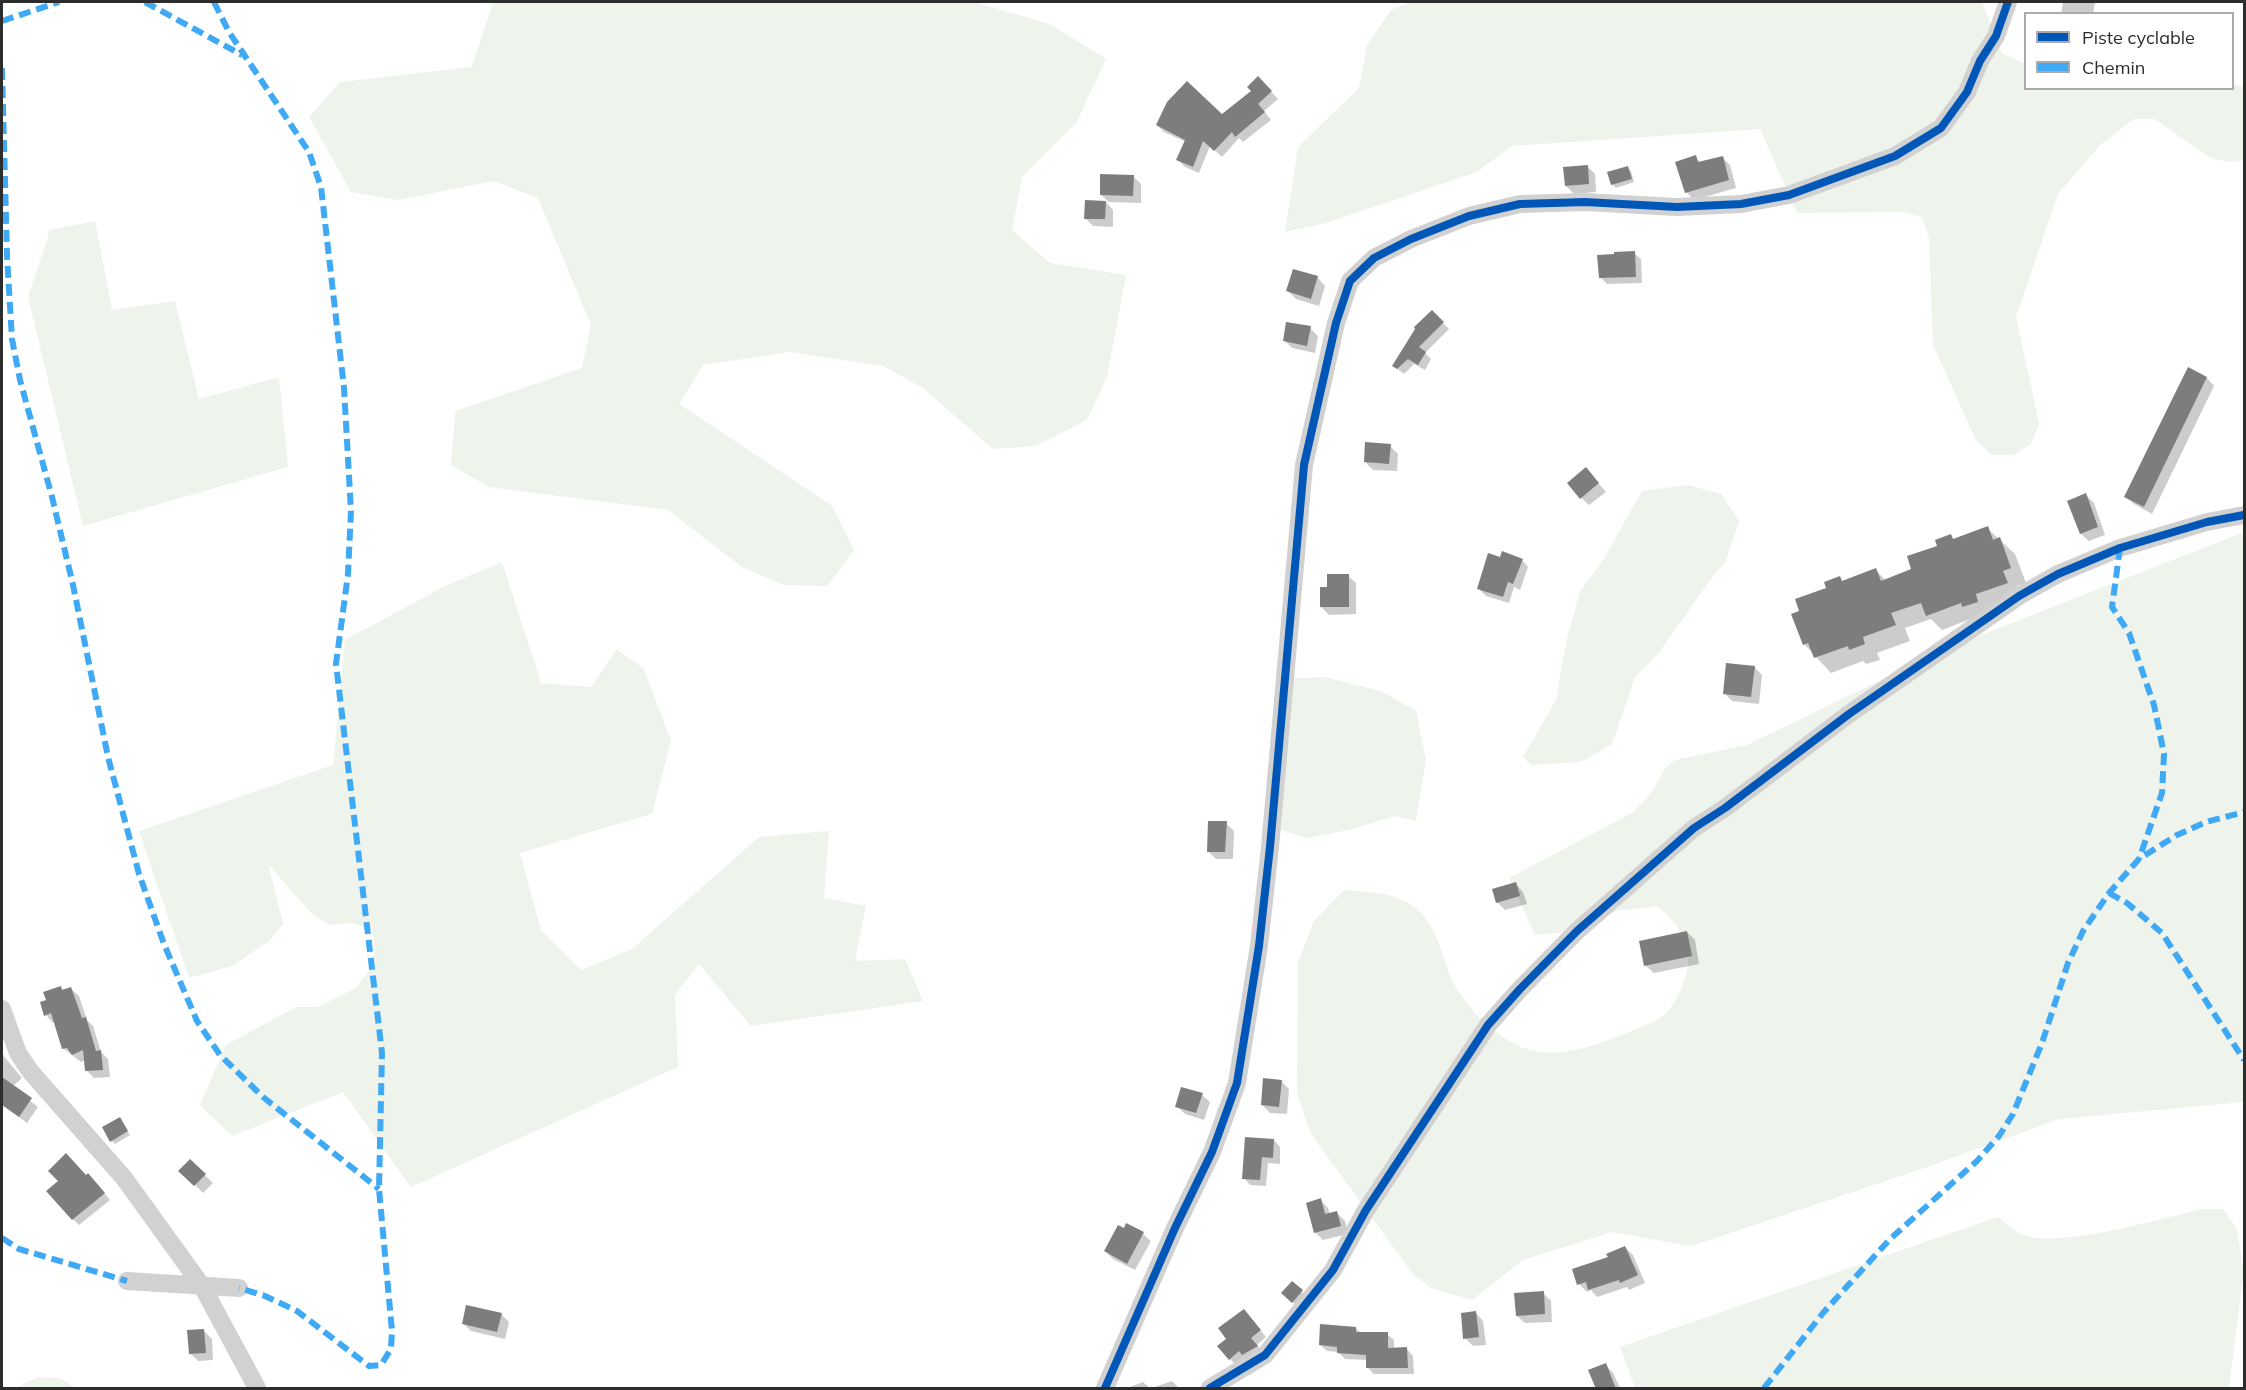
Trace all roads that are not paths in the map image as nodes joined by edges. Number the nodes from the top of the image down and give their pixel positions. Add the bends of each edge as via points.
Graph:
1 (2008, 2) edge
2 (2244, 514) edge
3 (2, 1009) edge
4 (127, 1281) dead end
5 (202, 1286) junction
6 (239, 1288) dead end
7 (257, 1389) edge
8 (1105, 1389) edge
9 (1210, 1389) edge

1 - 8 street via 1996,36 1967,93 1941,128 1895,156 1789,195 1741,204 1520,204 1469,216 1411,238 1374,258 1350,281 1336,323 1304,465 1269,858 1237,1083 1212,1152 1174,1228
2 - 9 street via 2120,548 2058,574 2019,596 1694,828 1577,932 1496,1016 1366,1209 1332,1270 1265,1355
3 - 5 street via 18,1053 30,1071 124,1178
4 - 5 street
5 - 6 street
5 - 7 street

